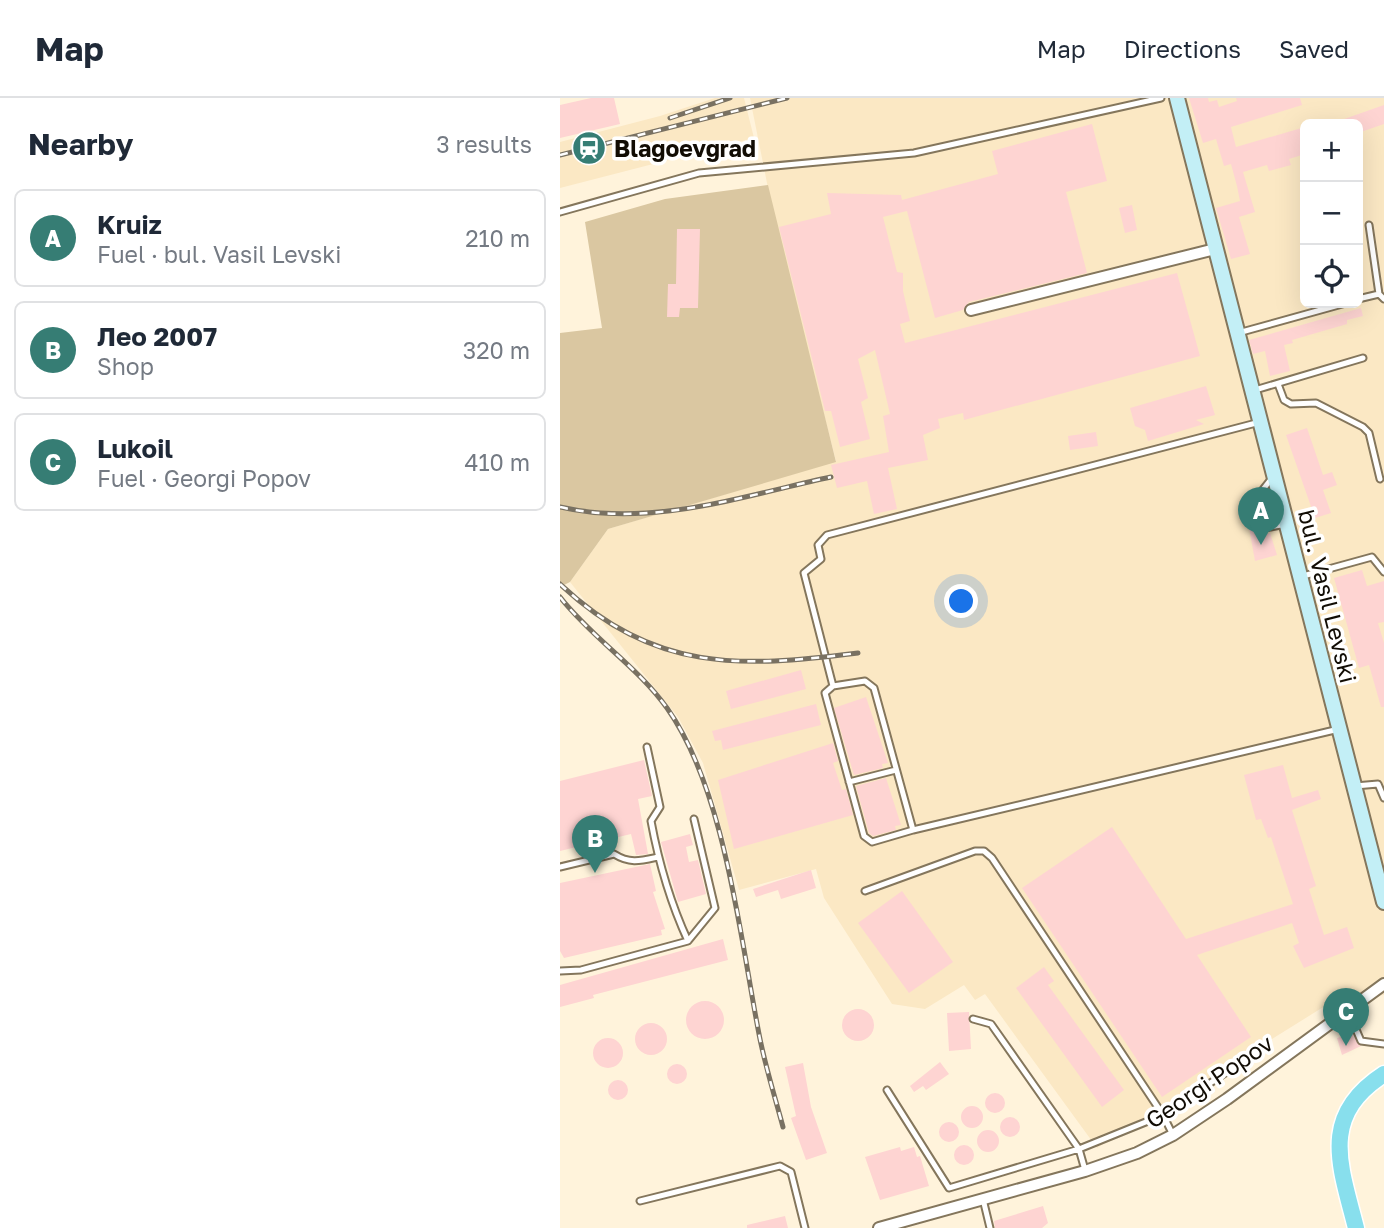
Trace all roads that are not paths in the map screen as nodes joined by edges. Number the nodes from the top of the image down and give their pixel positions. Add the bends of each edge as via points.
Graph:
1 (1161, 98) edge
2 (1177, 98) edge
3 (560, 212) edge
4 (1369, 225) dead end
5 (1215, 249) junction
6 (1382, 296) edge
7 (1363, 298) edge
8 (1328, 308) edge
9 (971, 310) dead end
10 (1237, 333) junction
11 (1363, 358) dead end
12 (1278, 384) junction
13 (1252, 391) junction
14 (1260, 422) junction
15 (1274, 475) junction
16 (1380, 479) dead end
17 (1286, 524) junction
18 (1384, 572) edge
19 (1300, 577) junction
20 (833, 686) junction
21 (1339, 729) junction
22 (647, 747) dead end
23 (896, 770) junction
24 (849, 782) junction
25 (1355, 786) junction
26 (1384, 797) edge
27 (694, 819) dead end
28 (913, 830) junction
29 (658, 857) junction
30 (560, 867) edge
31 (865, 891) dead end
32 (1384, 902) edge
33 (688, 941) junction
34 (560, 971) edge
35 (1384, 984) edge
36 (1347, 1009) junction
37 (973, 1019) dead end
38 (1384, 1044) edge
39 (1259, 1050) dead end
40 (1384, 1074) edge
41 (1384, 1084) edge
42 (1365, 1088) junction
43 (887, 1090) dead end
44 (1163, 1115) junction
45 (1172, 1135) junction
46 (1079, 1149) junction
47 (1085, 1171) junction
48 (983, 1199) junction
49 (640, 1201) dead end
50 (805, 1228) edge
51 (879, 1228) edge
52 (990, 1228) edge
53 (1356, 1228) edge

1 - 3 lane via 914,153 699,173
2 - 5 street, bul. Vasil Levski
4 - 6 lane
5 - 9 street
5 - 10 street, bul. Vasil Levski
6 - 7 lane
8 - 10 lane
10 - 13 street, bul. Vasil Levski
11 - 12 lane
12 - 13 lane
12 - 16 lane via 1284,400 1291,404 1316,403 1363,427 1369,433
13 - 14 street, bul. Vasil Levski
14 - 15 street, bul. Vasil Levski
14 - 20 lane via 827,535 818,545 821,559 804,573
15 - 17 street, bul. Vasil Levski
15 - 17 lane via 1257,497 1259,507 1265,528
17 - 19 street, bul. Vasil Levski
18 - 19 lane via 1372,557
19 - 21 street, bul. Vasil Levski
20 - 23 lane via 865,681 874,688
20 - 24 lane via 825,693
21 - 25 street, bul. Vasil Levski
21 - 28 lane
22 - 29 lane via 660,807 651,821
23 - 24 lane
23 - 28 lane
24 - 28 lane via 867,840
25 - 26 lane via 1378,785
25 - 32 street, bul. Vasil Levski
27 - 33 lane via 715,908
29 - 30 lane via 635,862 614,854
29 - 33 lane via 669,899
31 - 44 lane via 984,851
33 - 34 lane via 581,970
35 - 36 street, Georgi Popov
36 - 38 lane via 1361,1041
36 - 45 street, Georgi Popov
37 - 46 lane via 991,1024
39 - 44 lane
40 - 42 main road
41 - 42 main road
42 - 53 main road via 1340,1125 1337,1144
43 - 46 lane via 949,1188
44 - 45 lane
44 - 46 lane
45 - 47 street, Georgi Popov
46 - 47 lane
47 - 48 street, Georgi Popov
48 - 51 street, Georgi Popov
48 - 52 lane
49 - 50 lane via 780,1166 791,1172

